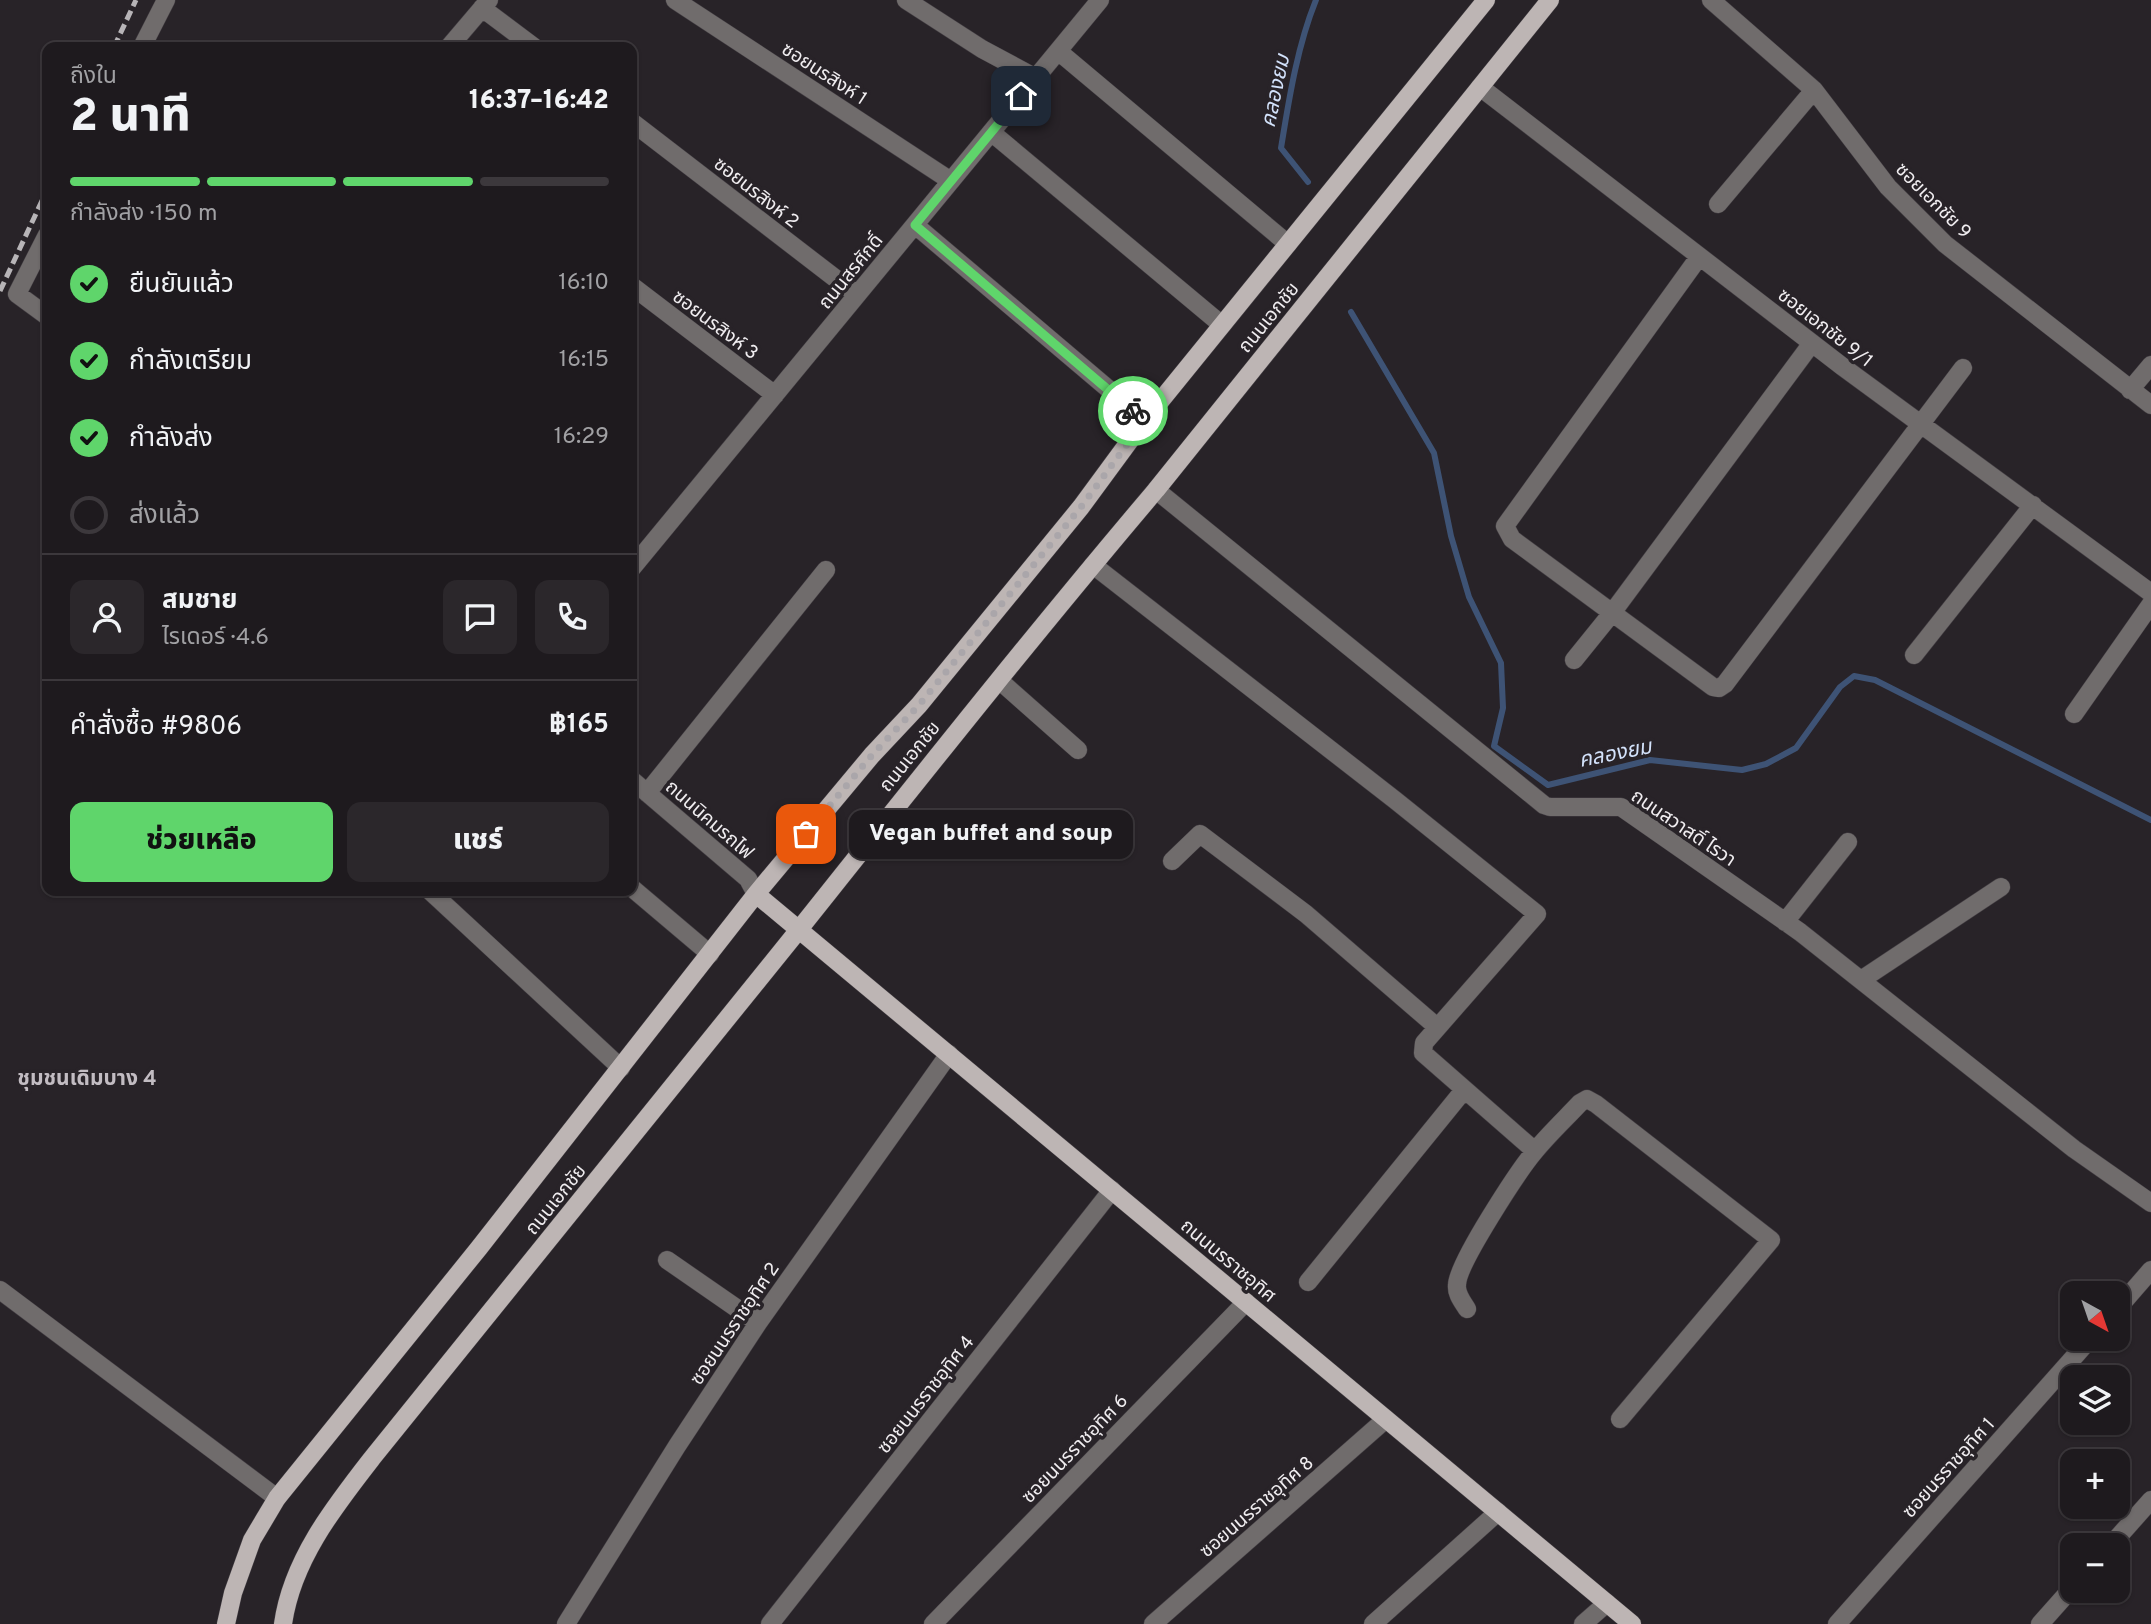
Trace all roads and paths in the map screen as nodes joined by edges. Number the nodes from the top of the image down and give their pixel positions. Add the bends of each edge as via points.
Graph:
1 (166, 0) edge
2 (675, 0) edge
3 (906, 0) edge
4 (1100, 0) edge
5 (1486, 0) edge
6 (1550, 0) edge
7 (1710, 0) edge
8 (486, 4) edge
9 (145, 42) edge
10 (453, 42) edge
11 (528, 42) edge
12 (1058, 51) junction
13 (1036, 78) junction
14 (1480, 87) junction
15 (1814, 90) junction
16 (637, 126) edge
17 (991, 132) junction
18 (951, 181) junction
19 (1718, 204) dead end
20 (915, 225) junction
21 (42, 243) edge
22 (1288, 244) junction
23 (1699, 257) junction
24 (637, 290) edge
25 (9, 295) edge
26 (857, 295) junction
27 (42, 313) edge
28 (1222, 325) junction
29 (1812, 343) junction
30 (2151, 365) edge
31 (1964, 368) dead end
32 (2130, 390) junction
33 (775, 394) junction
34 (2151, 405) edge
35 (1145, 420) junction
36 (1922, 426) junction
37 (1156, 490) junction
38 (2033, 505) junction
39 (637, 562) edge
40 (1093, 565) junction
41 (827, 570) dead end
42 (2151, 593) edge
43 (2151, 604) edge
44 (1612, 613) junction
45 (1914, 655) dead end
46 (1574, 660) dead end
47 (1000, 681) junction
48 (2074, 714) dead end
49 (1078, 750) dead end
50 (637, 784) edge
51 (647, 793) junction
52 (1848, 842) dead end
53 (1172, 862) dead end
54 (2001, 887) dead end
55 (637, 892) edge
56 (756, 894) junction
57 (434, 896) edge
58 (1785, 922) junction
59 (799, 929) junction
60 (710, 954) junction
61 (1861, 980) junction
62 (1437, 1027) junction
63 (948, 1054) junction
64 (621, 1068) junction
65 (1464, 1090) junction
66 (1535, 1151) junction
67 (1112, 1190) junction
68 (2151, 1203) edge
69 (667, 1260) dead end
70 (2151, 1270) edge
71 (1308, 1282) dead end
72 (0, 1290) edge
73 (2130, 1294) edge
74 (1246, 1302) junction
75 (1467, 1309) dead end
76 (758, 1323) junction
77 (2079, 1351) edge
78 (1386, 1419) junction
79 (1620, 1419) dead end
80 (277, 1498) junction
81 (2151, 1500) edge
82 (1498, 1512) junction
83 (2121, 1533) edge
84 (2060, 1602) edge
85 (1607, 1603) junction
86 (226, 1624) edge
87 (283, 1624) edge
88 (566, 1624) edge
89 (770, 1624) edge
90 (933, 1624) edge
91 (1153, 1624) edge
92 (1373, 1624) edge
93 (1583, 1624) edge
94 (1632, 1624) edge
95 (1837, 1624) edge
96 (2040, 1624) edge

1 - 9 street
2 - 18 street, ซอยนรสิงห์ 1
3 - 13 street
4 - 12 street, ถนนสรศักดิ์
5 - 22 main road, ถนนเอกชัย
6 - 14 main road, ถนนเอกชัย
7 - 15 street, ซอยเอกชัย 9
8 - 10 street
8 - 11 street
12 - 13 street, ถนนสรศักดิ์
12 - 22 street
13 - 17 street, ถนนสรศักดิ์
14 - 23 street, ซอยเอกชัย 9/1
14 - 37 main road, ถนนเอกชัย
15 - 19 street
15 - 32 street, ซอยเอกชัย 9 via 1888,187 1945,244
16 - 26 street, ซอยนรสิงห์ 2
17 - 18 street, ถนนสรศักดิ์
17 - 28 street
18 - 20 street, ถนนสรศักดิ์
20 - 26 street, ถนนสรศักดิ์
20 - 35 street
21 - 25 street
22 - 28 main road, ถนนเอกชัย
23 - 29 street, ซอยเอกชัย 9/1
23 - 44 street via 1505,526 1512,539
24 - 33 street, ซอยนรสิงห์ 3
25 - 27 street
26 - 33 street, ถนนสรศักดิ์
28 - 35 main road, ถนนเอกชัย
29 - 36 street, ซอยเอกชัย 9/1
29 - 44 street
30 - 32 street
31 - 36 street
32 - 34 street, ซอยเอกชัย 9
33 - 39 street, ถนนสรศักดิ์
35 - 56 main road, ถนนเอกชัย via 1081,507 919,705
36 - 38 street, ซอยเอกชัย 9/1
36 - 44 street via 1719,688
37 - 40 main road, ถนนเอกชัย
37 - 58 street, ถนนสวาสดิ์ ไรวา via 1544,805 1620,807
38 - 42 street, ซอยเอกชัย 9/1
38 - 45 street
40 - 47 main road, ถนนเอกชัย
40 - 62 street via 1537,914
41 - 51 street
43 - 48 street
44 - 46 street
47 - 49 street
47 - 59 main road, ถนนเอกชัย
50 - 51 street, ถนนนิคมรถไฟ
51 - 56 street, ถนนนิคมรถไฟ via 748,879
52 - 58 street
53 - 62 street via 1200,834 1306,914
54 - 61 street
55 - 60 street
56 - 59 main road, ถนนนรราชอุทิศ
56 - 60 main road, ถนนเอกชัย
57 - 64 street
58 - 61 street, ถนนสวาสดิ์ ไรวา
59 - 63 main road, ถนนนรราชอุทิศ
59 - 87 main road, ถนนเอกชัย via 333,1508 302,1562
60 - 64 main road, ถนนเอกชัย
61 - 68 street, ถนนสวาสดิ์ ไรวา via 2074,1149
62 - 65 street via 1424,1042 1423,1053
63 - 67 main road, ถนนนรราชอุทิศ
63 - 76 street, ซอยนนรราชอุทิศ 2
64 - 80 main road, ถนนเอกชัย
65 - 66 street
65 - 71 street
66 - 75 street via 1460,1270 1456,1284
66 - 79 street via 1587,1099 1771,1240
67 - 74 main road, ถนนนรราชอุทิศ
67 - 89 street, ซอยนนรราชอุทิศ 4
69 - 76 street
70 - 73 street
72 - 80 street
74 - 78 main road, ถนนนรราชอุทิศ
74 - 90 street, ซอยนนรราชอุทิศ 6
76 - 88 street, ซอยนนรราชอุทิศ 2
77 - 95 street, ซอยนรราชอุทิศ 1
78 - 82 main road, ถนนนรราชอุทิศ
78 - 91 street, ซอยนนรราชอุทิศ 8
80 - 86 main road, ถนนเอกชัย via 252,1540
81 - 83 street
82 - 85 main road, ถนนนรราชอุทิศ
82 - 92 street
84 - 96 street
85 - 93 street
85 - 94 main road, ถนนนรราชอุทิศ

